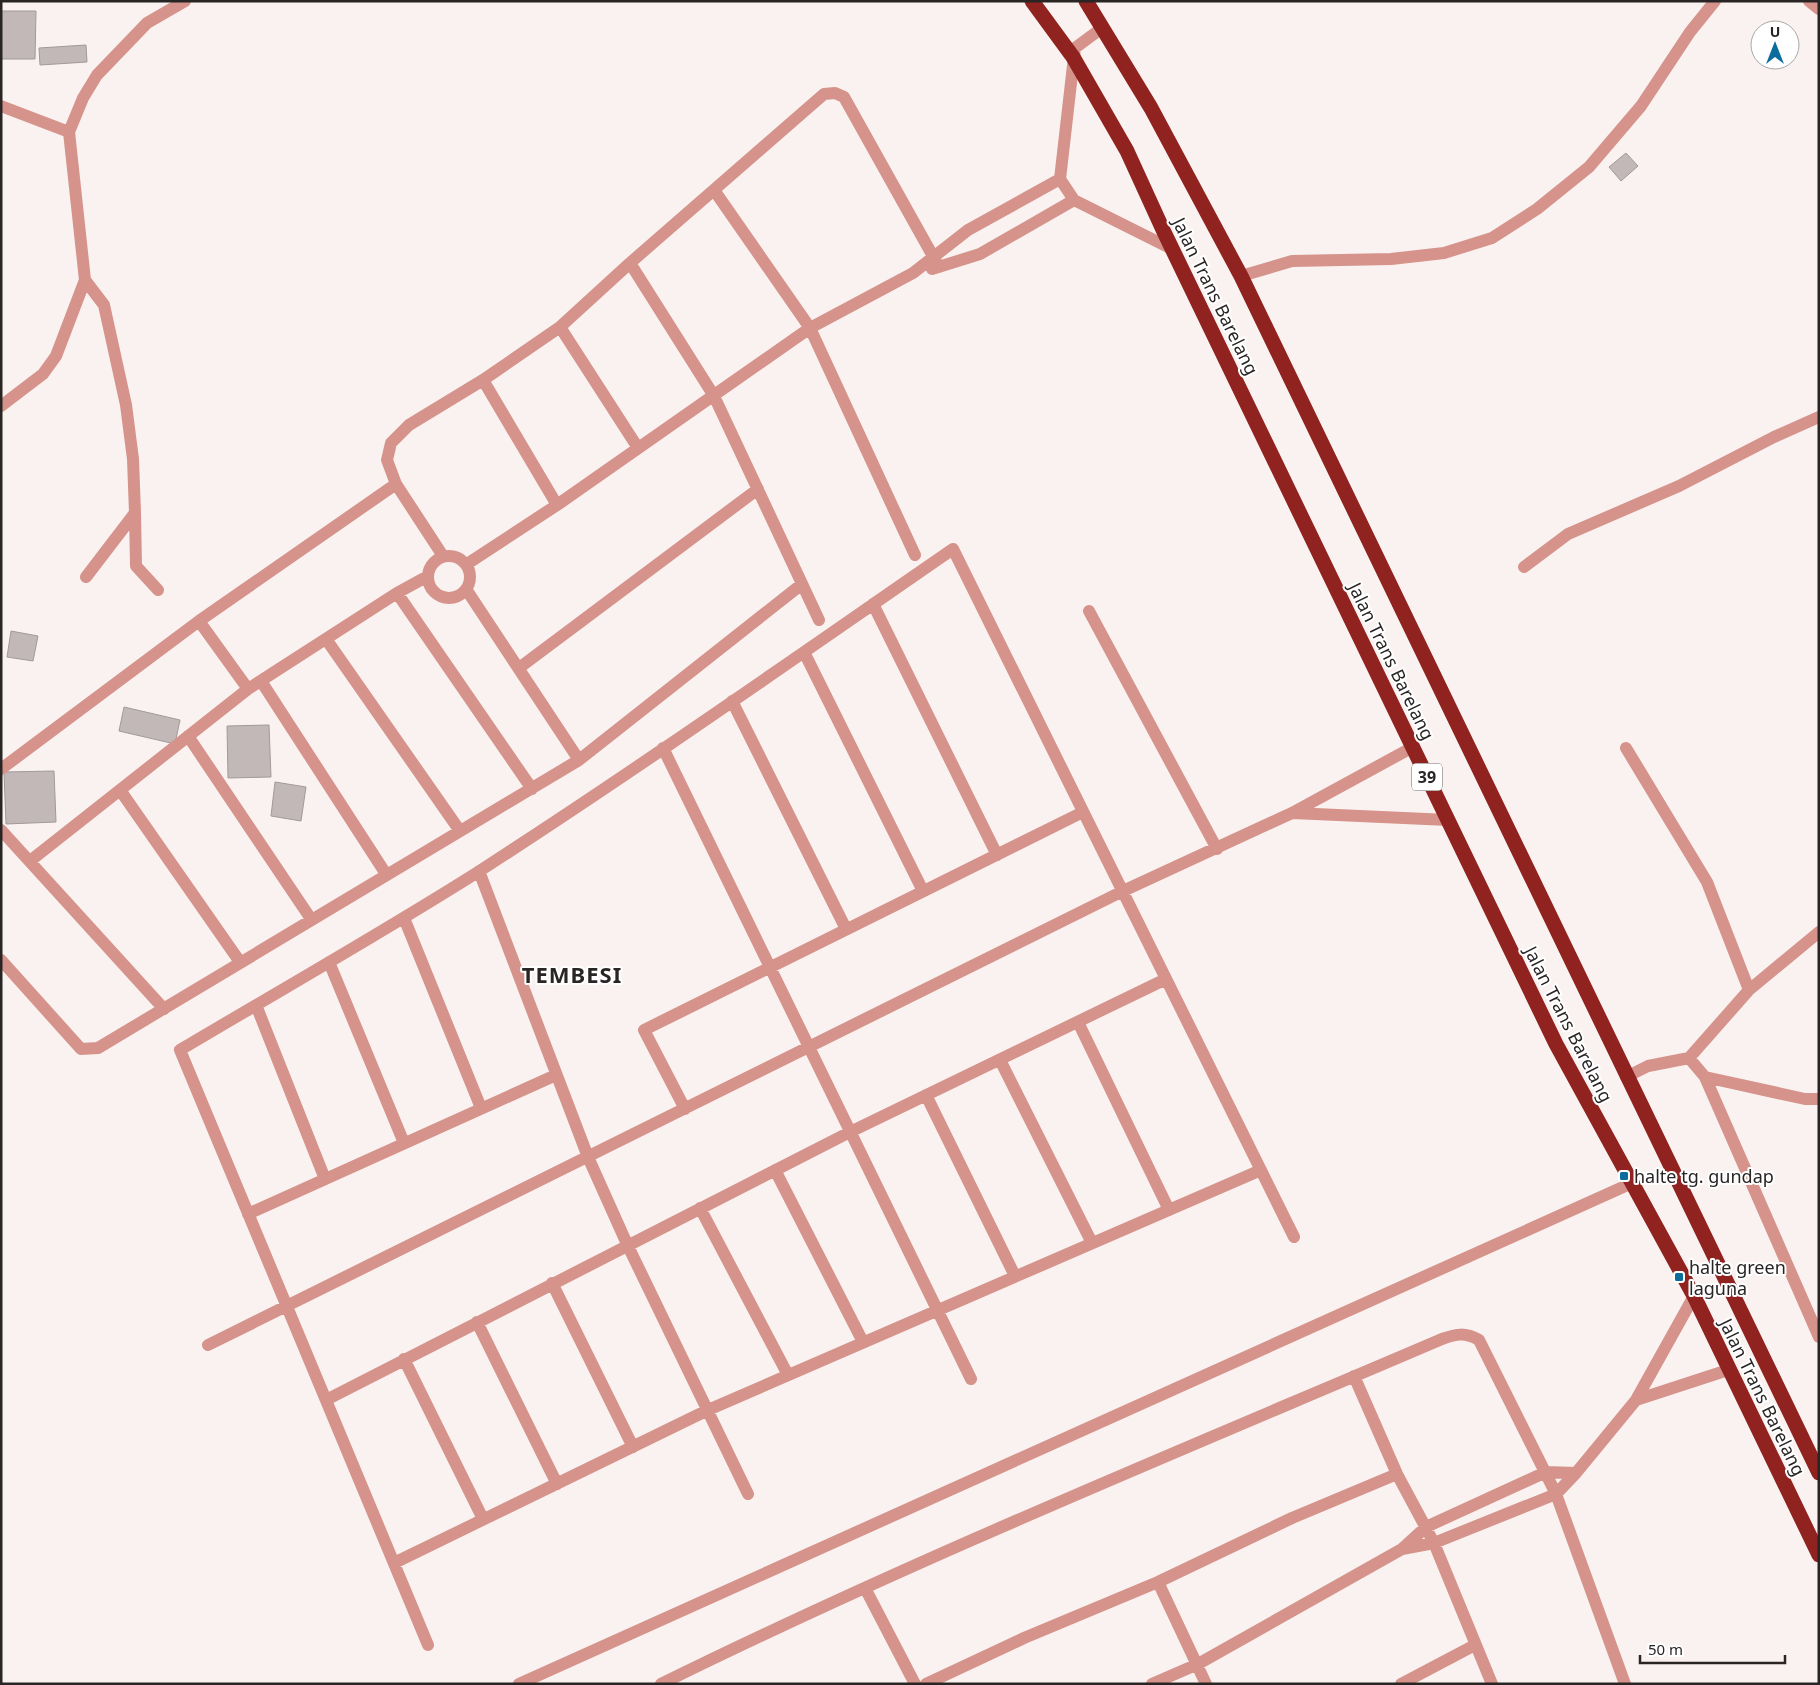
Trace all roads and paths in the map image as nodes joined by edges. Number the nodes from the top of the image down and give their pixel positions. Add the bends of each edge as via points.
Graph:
1 (185, 1) edge
2 (1032, 1) edge
3 (1086, 1) edge
4 (1715, 1) edge
5 (1809, 1) edge
6 (1819, 9) edge
7 (1102, 28) junction
8 (1073, 57) junction
9 (1, 106) edge
10 (69, 132) junction
11 (1060, 180) junction
12 (714, 190) junction
13 (1074, 200) junction
14 (1172, 249) junction
15 (936, 261) junction
16 (630, 263) junction
17 (1240, 276) junction
18 (85, 280) junction
19 (560, 327) junction
20 (810, 328) junction
21 (483, 380) junction
22 (714, 396) junction
23 (1, 406) edge
24 (1819, 418) edge
25 (638, 448) junction
26 (396, 484) junction
27 (758, 490) junction
28 (556, 505) junction
29 (135, 513) junction
30 (915, 555) dead end
31 (443, 556) junction
32 (467, 564) junction
33 (1524, 567) dead end
34 (428, 576) junction
35 (86, 577) dead end
36 (802, 584) junction
37 (158, 590) dead end
38 (466, 590) junction
39 (397, 593) junction
40 (873, 604) junction
41 (1089, 611) dead end
42 (819, 620) dead end
43 (199, 621) junction
44 (326, 639) junction
45 (804, 652) junction
46 (519, 668) junction
47 (261, 681) junction
48 (248, 689) junction
49 (732, 701) junction
50 (188, 736) junction
51 (663, 748) junction
52 (1412, 748) junction
53 (1626, 748) dead end
54 (579, 760) junction
55 (1, 769) edge
56 (532, 789) junction
57 (120, 790) junction
58 (1083, 812) junction
59 (1292, 813) junction
60 (1448, 820) junction
61 (1, 830) edge
62 (460, 831) junction
63 (1217, 849) junction
64 (997, 854) junction
65 (30, 861) junction
66 (479, 871) junction
67 (386, 874) junction
68 (923, 891) junction
69 (1123, 891) junction
70 (404, 918) junction
71 (311, 919) junction
72 (846, 929) junction
73 (1819, 932) edge
74 (1, 960) edge
75 (240, 962) junction
76 (329, 962) junction
77 (770, 967) junction
78 (1166, 979) junction
79 (1749, 990) junction
80 (256, 1005) junction
81 (164, 1009) junction
82 (1078, 1022) junction
83 (809, 1047) junction
84 (1689, 1058) junction
85 (1000, 1060) junction
86 (556, 1075) junction
87 (1626, 1077) junction
88 (1704, 1077) junction
89 (926, 1095) junction
90 (1819, 1099) edge
91 (481, 1108) junction
92 (685, 1109) junction
93 (850, 1132) junction
94 (404, 1143) junction
95 (588, 1157) junction
96 (775, 1170) junction
97 (1261, 1170) junction
98 (326, 1179) junction
99 (1632, 1183) junction
100 (700, 1208) junction
101 (1169, 1210) junction
102 (248, 1214) junction
103 (1294, 1237) dead end
104 (1092, 1243) junction
105 (628, 1244) junction
106 (1015, 1276) junction
107 (552, 1283) junction
108 (1694, 1296) junction
109 (287, 1306) junction
110 (937, 1310) junction
111 (478, 1322) junction
112 (1819, 1338) edge
113 (863, 1342) junction
114 (208, 1345) dead end
115 (404, 1359) junction
116 (1728, 1370) junction
117 (788, 1376) junction
118 (1354, 1376) junction
119 (971, 1379) dead end
120 (326, 1400) junction
121 (1636, 1400) junction
122 (708, 1410) junction
123 (633, 1447) junction
124 (1546, 1472) junction
125 (1576, 1473) junction
126 (1819, 1473) edge
127 (1397, 1474) junction
128 (556, 1484) junction
129 (748, 1494) dead end
130 (1556, 1494) junction
131 (483, 1519) junction
132 (1426, 1527) junction
133 (1434, 1543) junction
134 (1402, 1549) junction
135 (1819, 1555) edge
136 (394, 1563) junction
137 (1158, 1582) junction
138 (865, 1588) junction
139 (428, 1645) dead end
140 (1475, 1645) junction
141 (1198, 1664) junction
142 (519, 1684) edge
143 (662, 1684) edge
144 (916, 1684) edge
145 (926, 1684) edge
146 (1152, 1684) edge
147 (1206, 1684) edge
148 (1401, 1684) edge
149 (1492, 1684) edge
150 (1625, 1684) edge

1 - 10 street via 147,23 97,75
2 - 8 highway, Jalan Trans Barelang / 39
3 - 7 highway, Jalan Trans Barelang
4 - 17 street via 1690,32 1641,106 1589,167 1537,209 1492,238 1444,253 1391,259 1292,261
5 - 6 street
7 - 8 street via 1075,48
7 - 17 highway, Jalan Trans Barelang via 1150,108
8 - 11 street
8 - 14 highway, Jalan Trans Barelang / 39 via 1127,151
9 - 10 street
10 - 18 street
11 - 13 street
11 - 15 street via 968,230
12 - 15 street via 811,104 824,94 835,93 844,97
12 - 16 street
12 - 20 street
13 - 14 street
13 - 15 street via 980,254
14 - 52 highway, Jalan Trans Barelang / 39
15 - 20 street
16 - 19 street
16 - 22 street
17 - 87 highway, Jalan Trans Barelang
18 - 23 street via 56,356 42,374
18 - 29 street via 104,305 116,353 126,405
19 - 21 street
19 - 25 street
20 - 22 street
20 - 30 street
21 - 26 street via 409,425 391,443 387,460
21 - 28 street
22 - 25 street
22 - 27 street
24 - 33 street via 1774,437 1679,486 1568,534
25 - 28 street
26 - 31 street
26 - 43 street
27 - 36 street
27 - 46 street
28 - 32 street
29 - 35 street
29 - 37 street via 136,566
31 - 32 street via 456,556
31 - 34 street via 432,564
32 - 38 street via 471,577
34 - 38 street via 432,589 442,597 456,597
34 - 39 street
36 - 42 street
36 - 54 street
38 - 46 street
39 - 44 street
39 - 56 street
40 - 45 street
40 - 58 street via 953,549
40 - 64 street
41 - 63 street
43 - 48 street
43 - 55 street
44 - 47 street
44 - 62 street
45 - 49 street
45 - 68 street
46 - 54 street
47 - 48 street
47 - 67 street
48 - 50 street
49 - 51 street
49 - 72 street
50 - 57 street
50 - 71 street
51 - 66 street
51 - 77 street
52 - 59 street
52 - 60 highway, Jalan Trans Barelang / 39
53 - 79 street via 1707,882
54 - 56 street
56 - 62 street
57 - 65 street
57 - 75 street
58 - 64 street
58 - 69 street
59 - 60 street
59 - 63 street
60 - 99 highway, Jalan Trans Barelang / 39 via 1556,1044
61 - 65 street
62 - 67 street
63 - 69 street
64 - 68 street
65 - 81 street
66 - 70 street
66 - 86 street
67 - 71 street
68 - 72 street
69 - 78 street
69 - 83 street
70 - 76 street
70 - 91 street
71 - 75 street
72 - 77 street
73 - 79 street
74 - 81 street via 81,1050 98,1048
75 - 81 street
76 - 80 street
76 - 94 street
77 - 83 street
77 - 92 street via 644,1030
78 - 82 street
78 - 97 street
79 - 84 street
80 - 98 street
80 - 102 street via 180,1050
82 - 85 street
82 - 101 street
83 - 92 street
83 - 93 street
84 - 87 street via 1648,1066
84 - 88 street
85 - 89 street
85 - 104 street
86 - 91 street
86 - 95 street
87 - 126 highway, Jalan Trans Barelang
88 - 90 street via 1805,1099
88 - 112 street
89 - 93 street
89 - 106 street
91 - 94 street
92 - 95 street
93 - 96 street
93 - 110 street
94 - 98 street
95 - 105 street
95 - 109 street
96 - 100 street
96 - 113 street
97 - 101 street
97 - 103 street
98 - 102 street
99 - 108 highway, Jalan Trans Barelang / 39
99 - 142 street
100 - 105 street
100 - 117 street
101 - 104 street
102 - 109 street
104 - 106 street
105 - 107 street
105 - 122 street
106 - 110 street
107 - 111 street
107 - 123 street
108 - 116 highway, Jalan Trans Barelang / 39
108 - 121 street
109 - 114 street
109 - 120 street
110 - 113 street
110 - 119 street
111 - 115 street
111 - 128 street
113 - 117 street
115 - 120 street
115 - 131 street
116 - 121 street
116 - 135 highway, Jalan Trans Barelang / 39
117 - 122 street
118 - 124 street via 1442,1339 1469,1334 1479,1340
118 - 127 street
118 - 138 street via 1172,1452
120 - 136 street
121 - 125 street
122 - 123 street
122 - 129 street
123 - 128 street
124 - 125 street
124 - 130 street
124 - 132 street
125 - 130 street
127 - 132 street
127 - 137 street via 1292,1518
128 - 131 street
130 - 133 street
130 - 150 street
131 - 136 street
132 - 133 street
132 - 134 street
133 - 134 street
133 - 140 street
134 - 141 street
136 - 139 street
137 - 141 street
137 - 145 street via 1024,1638
138 - 143 street
138 - 144 street
140 - 148 street
140 - 149 street
141 - 146 street
141 - 147 street

